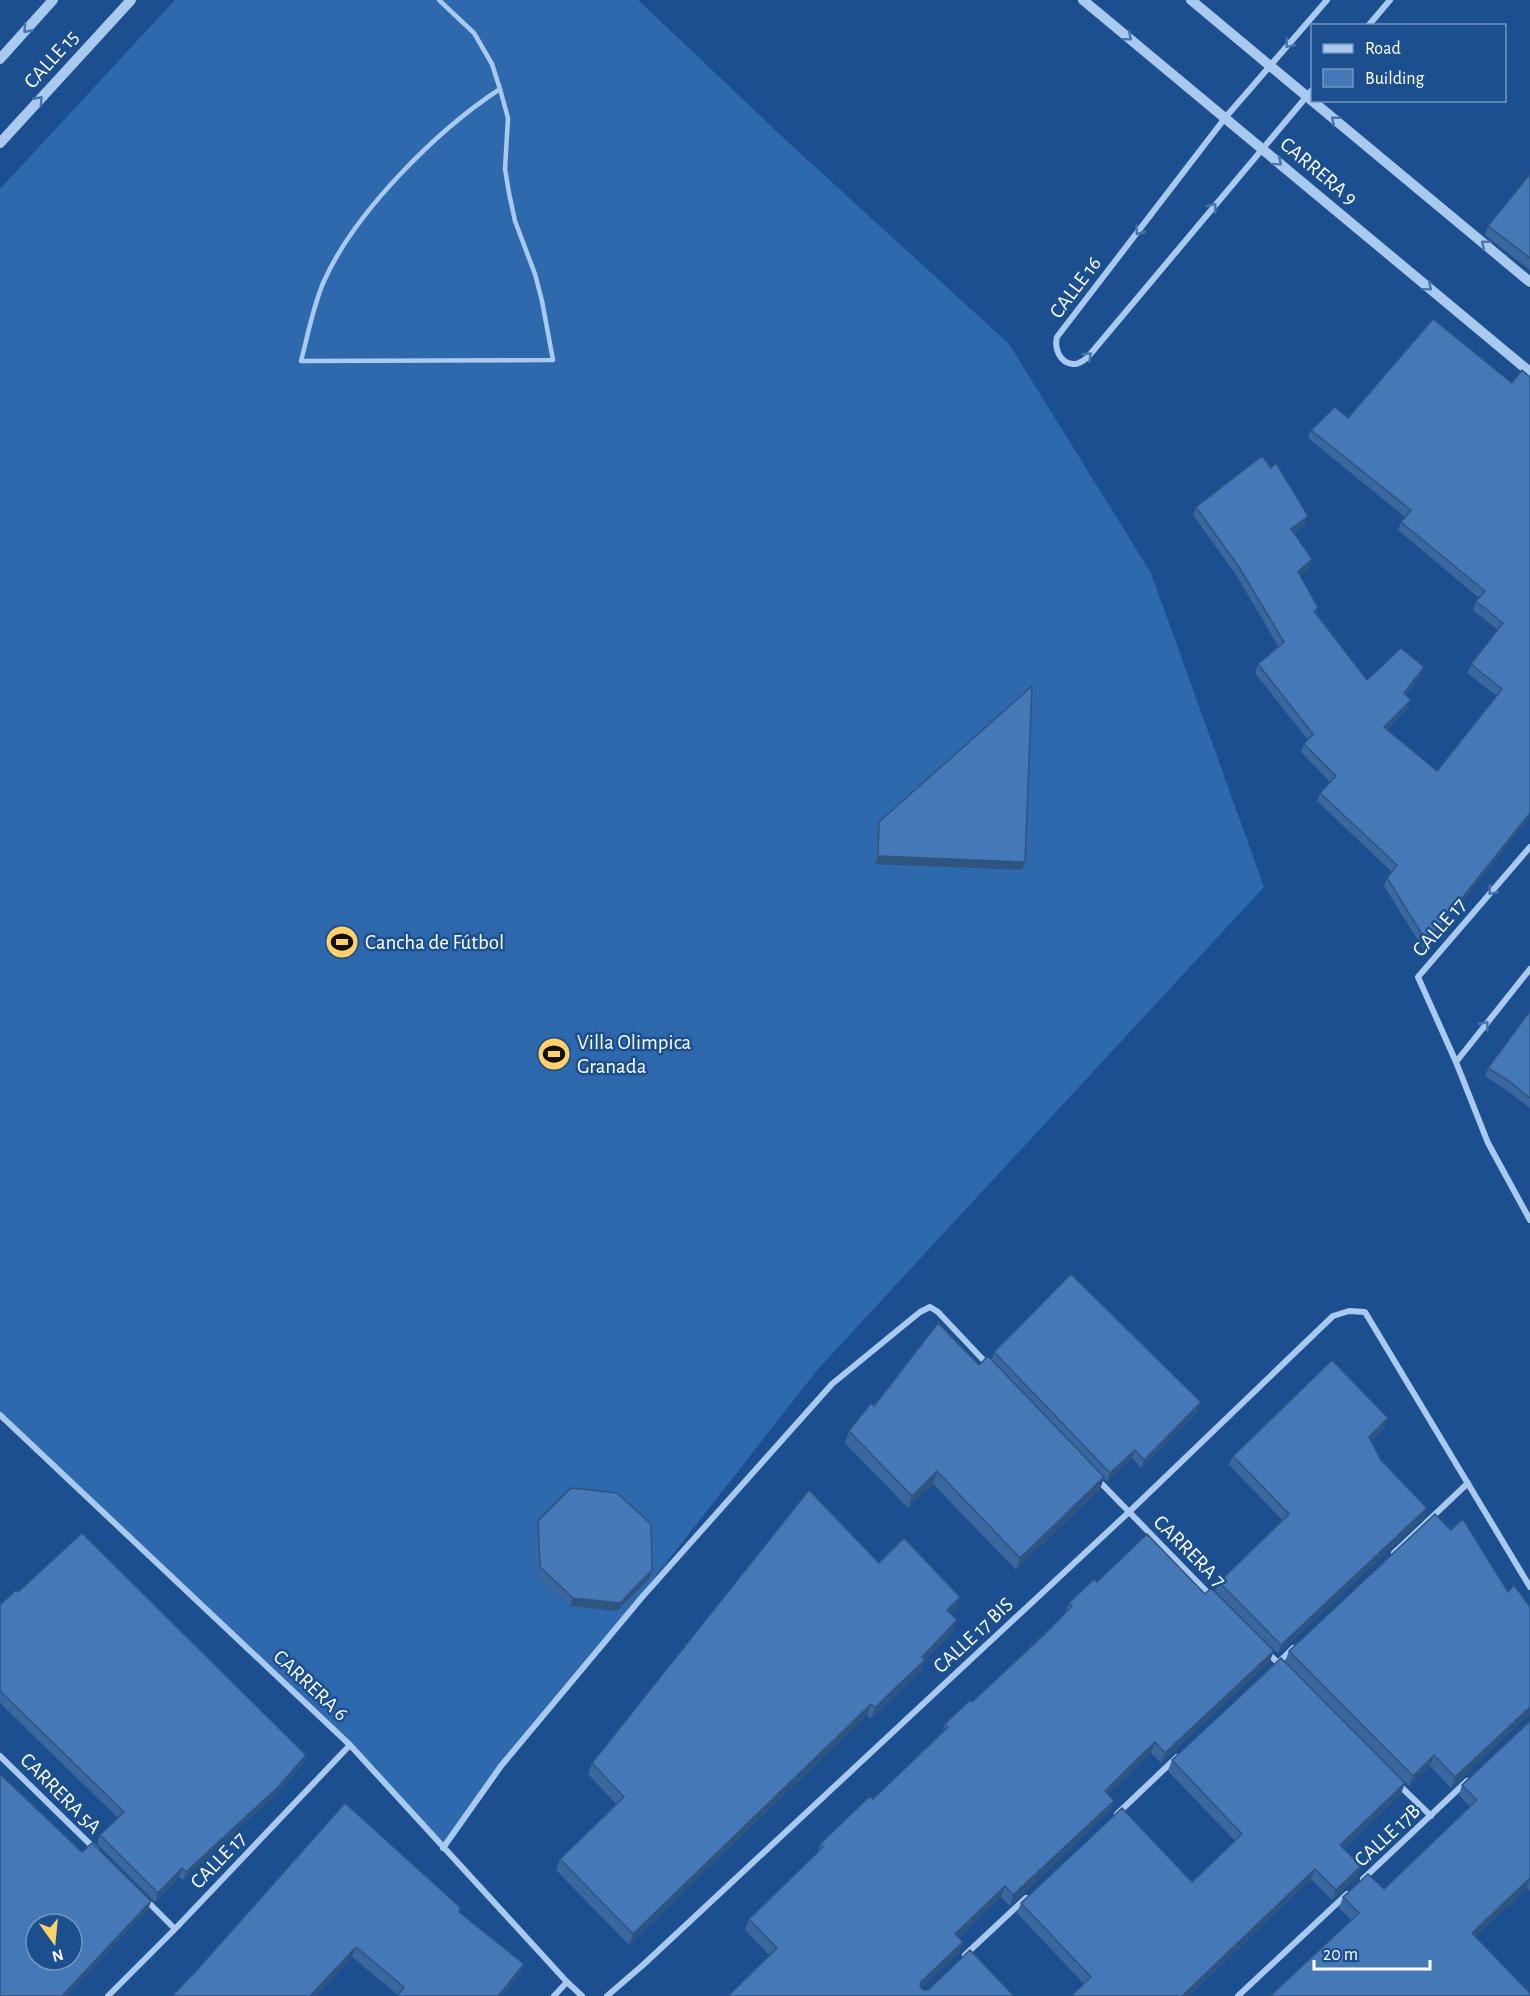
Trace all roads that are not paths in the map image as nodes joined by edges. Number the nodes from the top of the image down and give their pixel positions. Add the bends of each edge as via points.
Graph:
1 (53, 0) edge
2 (131, 0) edge
3 (439, 0) edge
4 (1083, 0) edge
5 (1191, 0) edge
6 (1326, 0) edge
7 (1390, 0) edge
8 (1370, 24) edge
9 (0, 58) edge
10 (1270, 66) junction
11 (500, 89) junction
12 (1310, 93) edge
13 (1320, 102) edge
14 (1225, 118) junction
15 (0, 143) edge
16 (1262, 149) junction
17 (1530, 282) edge
18 (1530, 372) edge
19 (1530, 847) edge
20 (1530, 969) edge
21 (1455, 1062) junction
22 (1530, 1220) edge
23 (994, 1370) edge
24 (0, 1415) edge
25 (1089, 1470) edge
26 (1468, 1483) junction
27 (1129, 1512) junction
28 (1390, 1557) edge
29 (1530, 1587) edge
30 (1220, 1604) edge
31 (1261, 1646) edge
32 (1295, 1647) edge
33 (1278, 1663) junction
34 (1269, 1671) edge
35 (1286, 1671) edge
36 (350, 1745) junction
37 (1182, 1752) edge
38 (0, 1756) edge
39 (1390, 1776) edge
40 (1472, 1776) edge
41 (1431, 1816) junction
42 (1113, 1817) edge
43 (443, 1848) junction
44 (100, 1855) edge
45 (1361, 1881) edge
46 (1034, 1890) edge
47 (1352, 1890) edge
48 (142, 1896) edge
49 (175, 1929) junction
50 (956, 1964) edge
51 (567, 1982) junction
52 (108, 1996) edge
53 (554, 1996) edge
54 (582, 1996) edge
55 (607, 1996) edge
56 (1238, 1996) edge

1 -> 9 street, CALLE 15
15 -> 2 street, CALLE 15
3 - 11 lane via 474,33 492,64
4 -> 14 street, CARRERA 9
5 - 10 street
6 -> 10 street, CALLE 16
7 - 8 street
10 - 12 street
10 - 14 street, CALLE 16
11 - 11 lane via 447,129 364,216 324,282 301,361 553,360 535,273 509,193 505,169 508,118
12 - 16 street, CALLE 16
17 -> 13 street
14 - 16 street, CARRERA 9
14 -> 16 street, CALLE 16 via 1057,338 1056,350 1065,360 1076,365 1087,358
16 -> 18 street, CARRERA 9
19 -> 21 street, CALLE 17 via 1418,977
21 -> 20 street
21 - 22 street via 1488,1143
23 - 43 street via 930,1307 832,1384 642,1596 501,1766
24 - 36 street, CARRERA 6
25 - 27 street, CARRERA 7
26 - 27 street, CALLE 17 BIS via 1365,1312 1349,1311 1333,1316
26 - 28 street
26 - 29 street
27 - 30 street, CARRERA 7
27 - 55 street, CALLE 17 BIS
31 - 33 street
32 - 33 street
33 - 34 street
33 - 35 street
36 - 43 street, CARRERA 6
36 - 49 street, CALLE 17
37 - 42 street
38 - 44 street, CARRERA 5A
39 - 41 street
40 - 41 street, CALLE 17B
41 - 45 street, CALLE 17B
43 - 51 street, CARRERA 6
46 - 50 street
47 - 56 street, CALLE 17B
48 - 49 street
49 - 52 street, CALLE 17
51 - 53 street
51 - 54 street, CARRERA 6

